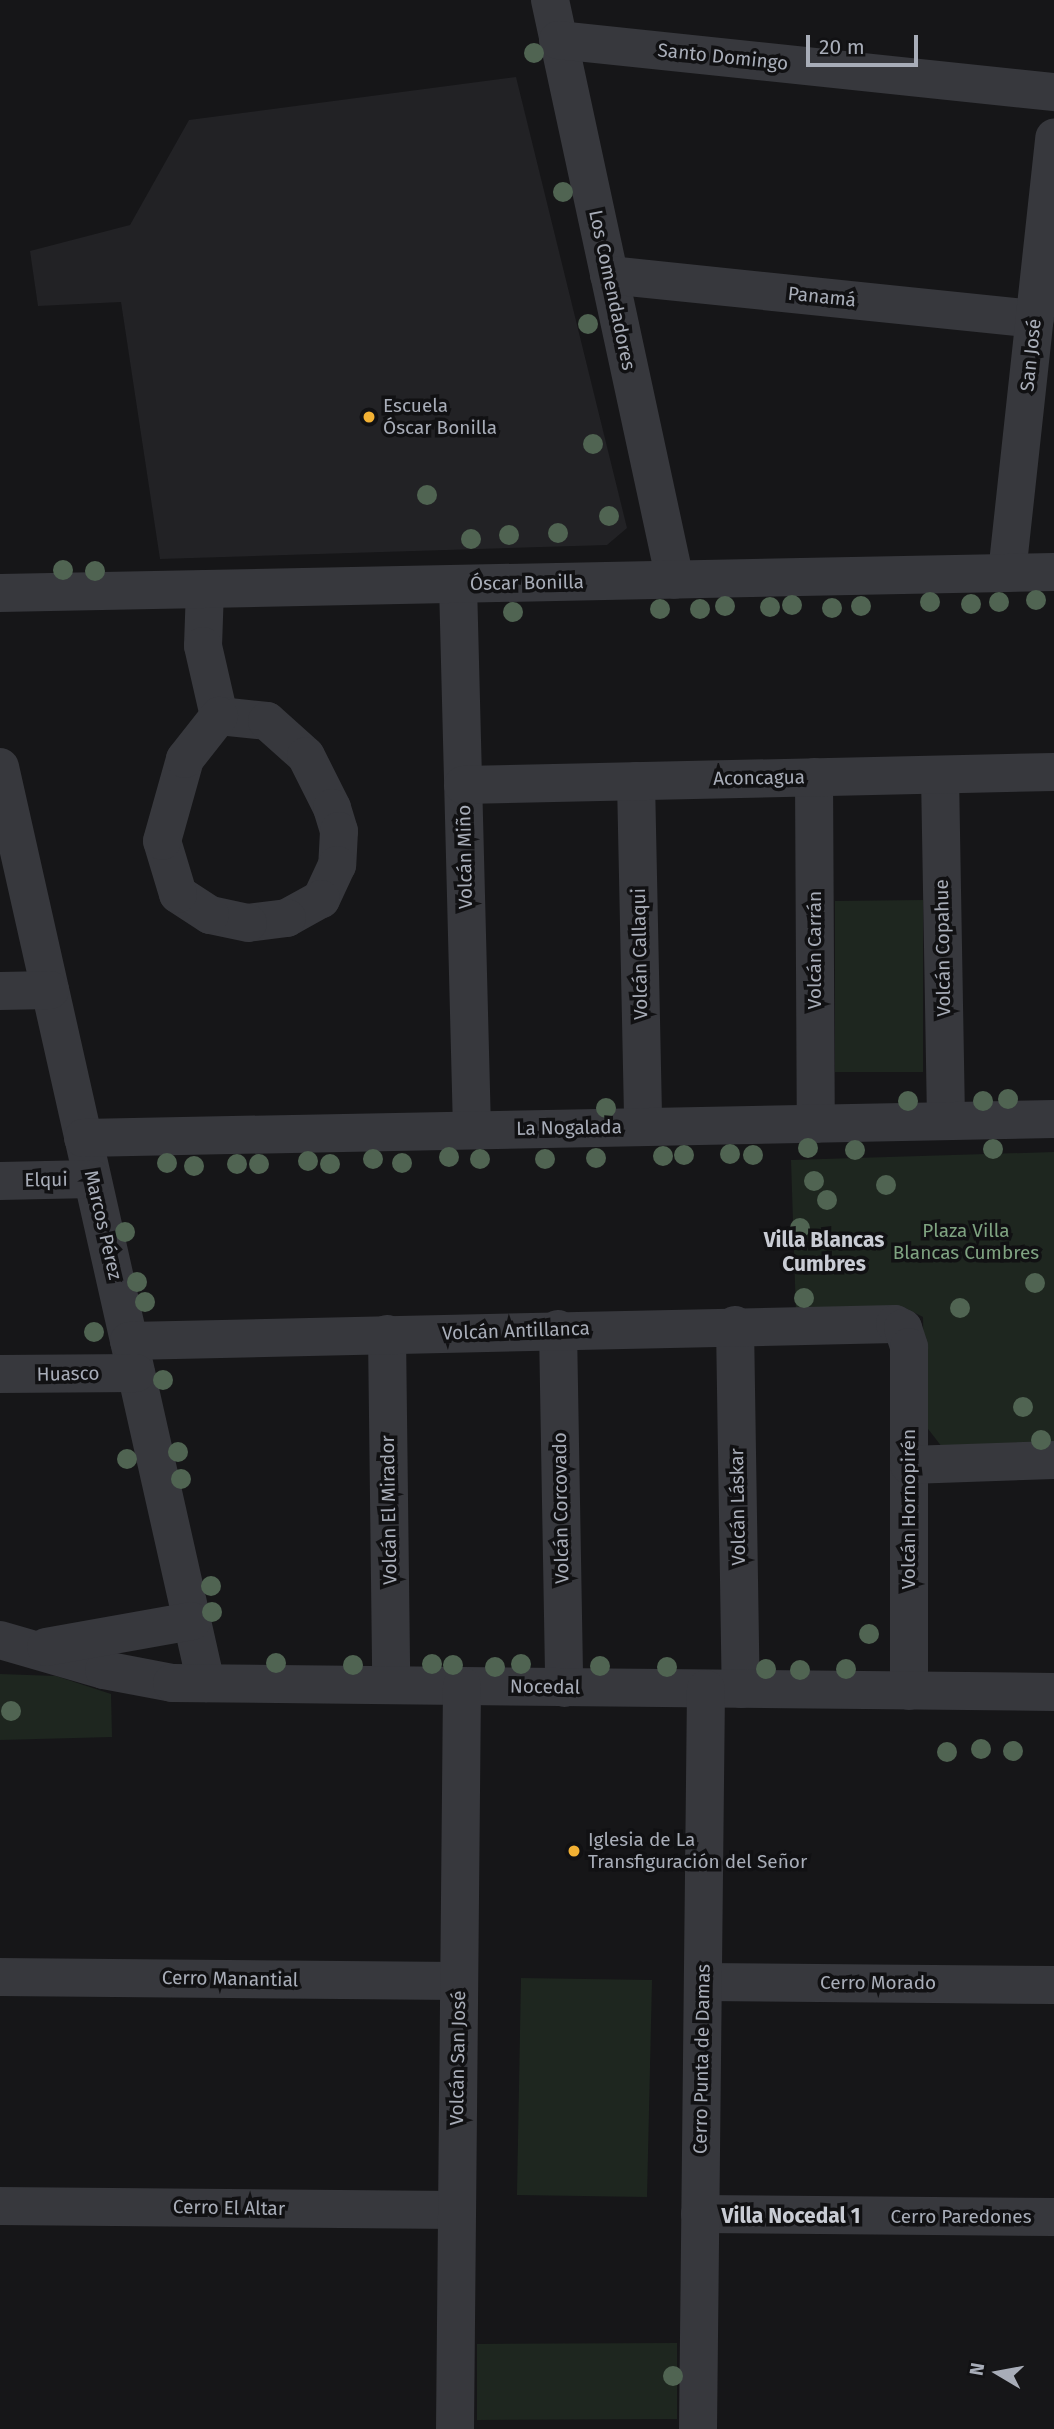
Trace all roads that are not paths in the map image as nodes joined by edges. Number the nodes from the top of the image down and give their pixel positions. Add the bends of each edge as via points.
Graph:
1 (550, 0) edge
2 (558, 40) junction
3 (1054, 92) edge
4 (1054, 138) edge
5 (1049, 228) edge
6 (609, 275) junction
7 (1035, 320) junction
8 (1054, 572) edge
9 (1007, 573) junction
10 (675, 580) junction
11 (458, 584) junction
12 (205, 589) junction
13 (0, 593) edge
14 (219, 716) junction
15 (1054, 772) edge
16 (940, 775) junction
17 (814, 777) junction
18 (636, 781) junction
19 (463, 785) junction
20 (2, 787) edge
21 (50, 990) junction
22 (0, 991) edge
23 (1054, 1119) edge
24 (946, 1121) junction
25 (816, 1124) junction
26 (643, 1126) junction
27 (472, 1130) junction
28 (83, 1138) junction
29 (93, 1179) junction
30 (0, 1181) edge
31 (735, 1325) junction
32 (902, 1328) joint
33 (558, 1329) junction
34 (387, 1334) junction
35 (133, 1357) junction
36 (0, 1374) edge
37 (1054, 1460) edge
38 (909, 1465) junction
39 (192, 1621) junction
40 (0, 1640) edge
41 (41, 1648) junction
42 (206, 1683) junction
43 (391, 1685) junction
44 (462, 1686) junction
45 (564, 1688) junction
46 (724, 1689) junction
47 (909, 1691) junction
48 (1054, 1692) edge
49 (0, 1977) edge
50 (459, 1982) junction
51 (703, 1982) junction
52 (1054, 1984) edge
53 (0, 2206) edge
54 (457, 2210) junction
55 (700, 2214) junction
56 (1054, 2217) edge
57 (455, 2429) edge
58 (698, 2429) edge

1 - 2 street, Los Comendadores
2 - 3 street, Santo Domingo
2 - 6 street, Los Comendadores
4 - 5 street, San José
5 - 7 street, San José
6 - 7 street, Panamá
6 - 10 street, Los Comendadores
7 - 9 street, San José
8 - 9 street, Óscar Bonilla
9 - 10 street, Óscar Bonilla
10 - 11 street, Óscar Bonilla
11 - 12 street, Óscar Bonilla
11 - 19 street, Volcán Miño
12 - 13 street, Óscar Bonilla
12 - 14 street via 203,646
14 - 14 street via 186,759 162,841 178,894 210,915 248,923 287,918 321,899 337,864 339,831 332,808 306,756 267,721
15 - 16 street, Aconcagua
16 - 17 street, Aconcagua
16 - 24 street, Volcán Copahue
17 - 18 street, Aconcagua
17 - 25 street, Volcán Carrán
18 - 19 street, Aconcagua
18 - 26 street, Volcán Callaqui
19 - 27 street, Volcán Miño
20 - 21 street, Marcos Pérez
21 - 22 street
21 - 28 street, Marcos Pérez
23 - 24 street, La Nogalada
24 - 25 street, La Nogalada
25 - 26 street, La Nogalada
26 - 27 street, La Nogalada
27 - 28 street, La Nogalada
28 - 29 street, Marcos Pérez
29 - 30 street, Elqui
29 - 35 street, Marcos Pérez
31 - 32 street, Volcán Antillanca via 885,1321
31 - 33 street, Volcán Antillanca
31 - 46 street, Volcán Láskar
32 - 38 street, Volcán Hornopirén via 909,1347
33 - 34 street, Volcán Antillanca
33 - 45 street, Volcán Corcovado
34 - 35 street, Volcán Antillanca
34 - 43 street, Volcán El Mirador
35 - 36 street, Huasco
35 - 39 street, Marcos Pérez
37 - 38 street
38 - 47 street, Volcán Hornopirén
39 - 41 street, Nocedal
39 - 42 street, Marcos Pérez
40 - 41 street, Nocedal
41 - 42 street, Nocedal via 135,1678
42 - 43 street, Nocedal
43 - 44 street, Nocedal
44 - 45 street, Nocedal
44 - 50 street, Volcán San José
45 - 46 street, Nocedal
46 - 47 street, Nocedal
46 - 51 street, Cerro Punta de Damas
47 - 48 street, Nocedal
49 - 50 street, Cerro Manantial
50 - 54 street, Volcán San José
51 - 52 street, Cerro Morado
51 - 55 street, Cerro Punta de Damas
53 - 54 street, Cerro El Altar
54 - 57 street, Volcán San José
55 - 56 street, Cerro Paredones
55 - 58 street, Cerro Punta de Damas

